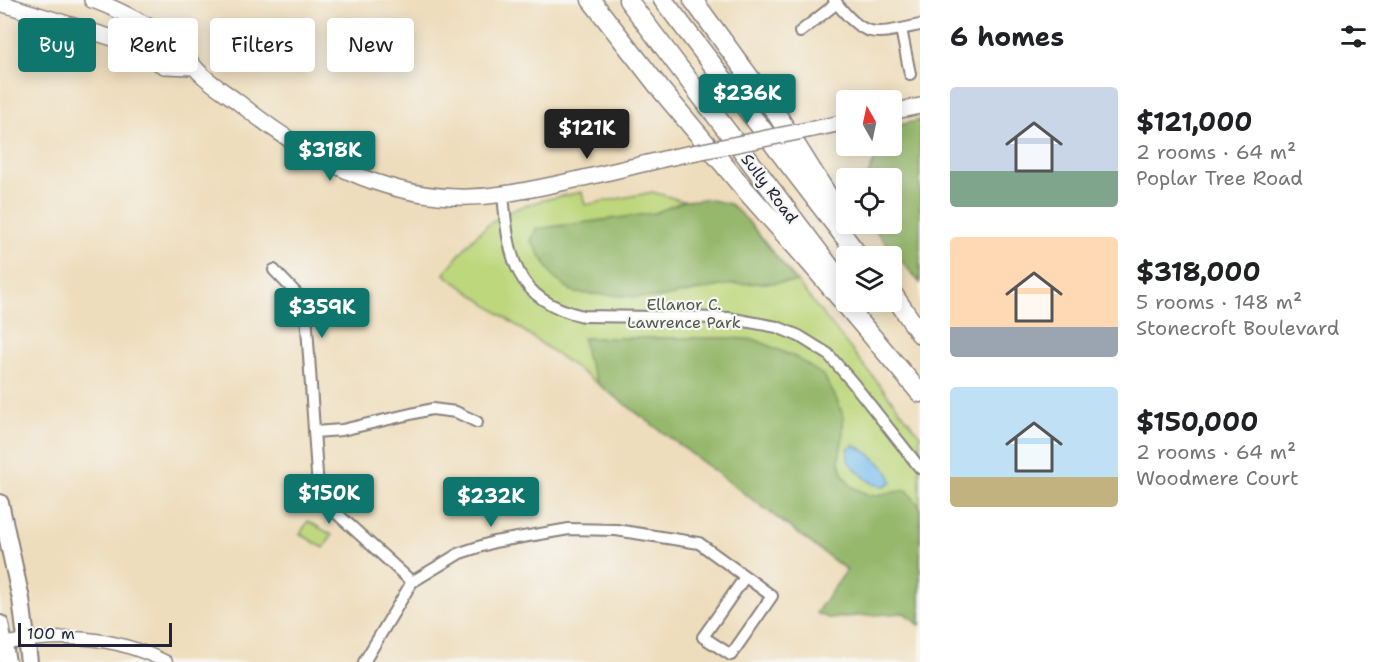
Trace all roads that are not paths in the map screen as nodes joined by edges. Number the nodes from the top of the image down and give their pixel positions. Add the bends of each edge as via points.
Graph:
1 (92, 0) edge
2 (591, 0) edge
3 (628, 0) edge
4 (663, 0) edge
5 (693, 0) edge
6 (836, 1) edge
7 (0, 3) edge
8 (131, 18) edge
9 (920, 25) edge
10 (901, 29) junction
11 (800, 32) dead end
12 (108, 37) edge
13 (198, 70) edge
14 (910, 74) dead end
15 (920, 106) edge
16 (902, 110) edge
17 (836, 124) edge
18 (503, 195) junction
19 (851, 246) edge
20 (861, 246) edge
21 (274, 270) dead end
22 (836, 276) edge
23 (902, 308) edge
24 (863, 312) edge
25 (902, 312) edge
26 (920, 335) edge
27 (920, 388) edge
28 (920, 393) edge
29 (477, 422) dead end
30 (314, 432) junction
31 (920, 468) edge
32 (0, 503) edge
33 (745, 576) junction
34 (412, 582) junction
35 (0, 624) edge
36 (27, 639) junction
37 (2, 644) edge
38 (7, 662) edge
39 (29, 662) edge
40 (166, 662) edge
41 (365, 662) edge

1 - 8 main road
2 - 28 highway via 725,167
3 - 22 highway, Sully Road
4 - 19 highway, Sully Road
5 - 20 highway via 776,113
6 - 10 street via 850,20 865,30 884,33
6 - 11 street
7 - 12 main road
9 - 10 street
10 - 14 street
13 - 18 main road via 285,137 352,174 424,194
15 - 16 main road
17 - 18 main road, bridge
18 - 31 street via 515,268 541,298 564,312 583,316 728,318 777,327 799,336 828,354
21 - 30 street via 297,294 306,312
23 - 26 highway
24 - 27 highway
25 - 26 highway
29 - 30 street via 456,412 432,409 342,430
30 - 34 street via 318,489 323,497
32 - 36 main road
33 - 33 street via 702,637 731,655 772,596
33 - 34 street via 699,543 616,530 569,529 494,542 460,553
34 - 41 street
35 - 37 main road
36 - 37 street
36 - 39 main road
36 - 40 street via 99,639
37 - 38 main road

